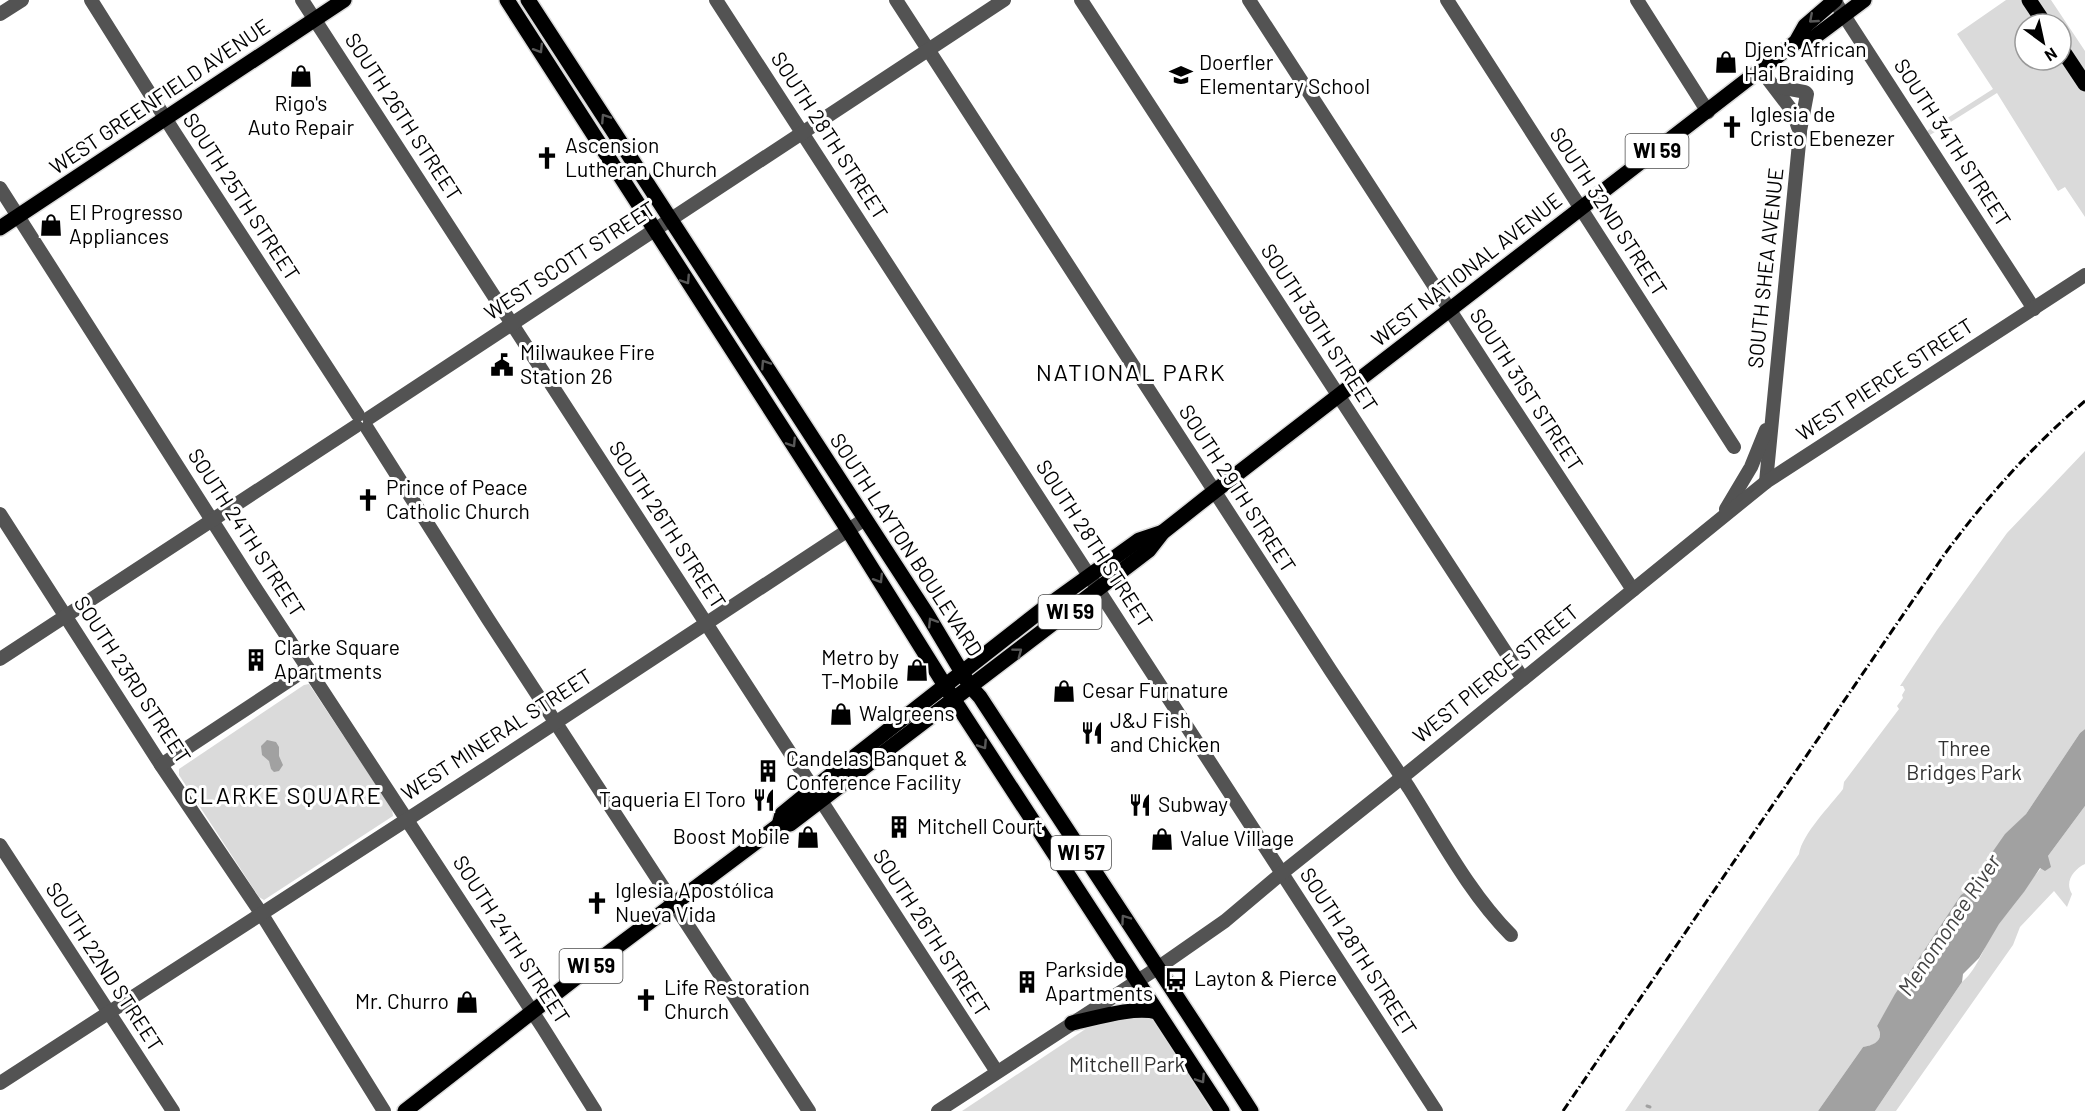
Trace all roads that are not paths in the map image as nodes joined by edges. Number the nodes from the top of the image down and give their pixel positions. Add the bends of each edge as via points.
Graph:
1 (22, 0) edge
2 (91, 0) edge
3 (302, 0) edge
4 (344, 0) edge
5 (507, 0) edge
6 (528, 0) edge
7 (716, 0) edge
8 (896, 0) edge
9 (1004, 0) edge
10 (1081, 0) edge
11 (1249, 0) edge
12 (1447, 0) edge
13 (1637, 0) edge
14 (1834, 0) edge
15 (1864, 0) edge
16 (0, 14) edge
17 (1844, 15) junction
18 (315, 20) junction
19 (1796, 42) junction
20 (929, 50) junction
21 (2073, 66) edge
22 (1761, 70) junction
23 (2085, 84) edge
24 (1774, 86) junction
25 (1708, 112) junction
26 (166, 119) junction
27 (803, 134) junction
28 (1800, 134) junction
29 (0, 188) edge
30 (1581, 208) junction
31 (18, 216) junction
32 (672, 219) junction
33 (0, 228) edge
34 (654, 231) junction
35 (2085, 275) edge
36 (2034, 309) junction
37 (1449, 310) junction
38 (512, 324) junction
39 (1339, 396) junction
40 (1773, 411) junction
41 (363, 422) junction
42 (1734, 447) dead end
43 (1766, 482) junction
44 (1214, 492) junction
45 (0, 514) edge
46 (865, 519) junction
47 (1719, 519) junction
48 (213, 520) junction
49 (848, 530) junction
50 (1163, 532) junction
51 (1089, 576) junction
52 (1098, 590) junction
53 (1633, 590) junction
54 (67, 616) junction
55 (705, 623) junction
56 (0, 660) edge
57 (308, 668) junction
58 (963, 671) junction
59 (1523, 679) junction
60 (945, 685) junction
61 (970, 686) junction
62 (954, 700) junction
63 (556, 722) junction
64 (161, 765) junction
65 (1402, 778) junction
66 (1012, 790) junction
67 (816, 795) junction
68 (407, 819) junction
69 (1062, 823) junction
70 (0, 845) edge
71 (1282, 873) junction
72 (675, 903) junction
73 (261, 913) junction
74 (1511, 935) dead end
75 (1158, 967) junction
76 (1137, 981) junction
77 (108, 1012) junction
78 (533, 1012) junction
79 (1157, 1012) junction
80 (1072, 1023) junction
81 (997, 1072) junction
82 (0, 1083) edge
83 (173, 1111) edge
84 (384, 1111) edge
85 (405, 1111) edge
86 (595, 1111) edge
87 (809, 1111) edge
88 (938, 1111) edge
89 (1222, 1111) edge
90 (1251, 1111) edge
91 (1436, 1111) edge

1 - 16 street
2 - 26 street, SOUTH 25TH STREET
3 - 18 street, SOUTH 26TH STREET
4 - 18 main road, WEST GREENFIELD AVENUE
5 -> 34 main road, SOUTH LAYTON BOULEVARD
32 -> 6 main road, SOUTH LAYTON BOULEVARD
7 - 27 street, SOUTH 28TH STREET
8 - 20 street, SOUTH 29TH STREET
9 - 20 street, WEST SCOTT STREET
10 - 39 street, SOUTH 30TH STREET
11 - 37 street, SOUTH 31ST STREET
12 - 30 street, SOUTH 32ND STREET
13 - 25 street
14 - 17 street, SOUTH 34TH STREET
14 -> 19 main road, WEST NATIONAL AVENUE / WI 59 via 1805,26
15 - 17 main road, WEST NATIONAL AVENUE / WI 59
17 - 19 main road, WEST NATIONAL AVENUE / WI 59 via 1812,39
17 - 36 street, SOUTH 34TH STREET
18 - 26 main road, WEST GREENFIELD AVENUE
18 - 38 street, SOUTH 26TH STREET
19 - 22 main road, WEST NATIONAL AVENUE / WI 59
20 - 27 street, WEST SCOTT STREET
20 - 44 street, SOUTH 29TH STREET
21 - 23 main road
22 - 24 street, SOUTH SHEA AVENUE
22 - 25 main road, WEST NATIONAL AVENUE / WI 59
24 - 28 street, SOUTH SHEA AVENUE via 1793,112
24 - 28 street via 1807,94
25 - 30 main road, WEST NATIONAL AVENUE / WI 59
26 - 31 main road, WEST GREENFIELD AVENUE
26 - 41 street, SOUTH 25TH STREET
27 - 32 street, WEST SCOTT STREET
27 - 51 street, SOUTH 28TH STREET
28 - 40 street, SOUTH SHEA AVENUE
29 - 31 street, SOUTH 24TH STREET
30 - 37 main road, WEST NATIONAL AVENUE / WI 59
30 - 42 street, SOUTH 32ND STREET
31 - 33 main road, WEST GREENFIELD AVENUE
31 - 48 street, SOUTH 24TH STREET
32 - 34 street, WEST SCOTT STREET
46 -> 32 main road, SOUTH LAYTON BOULEVARD
34 - 38 street, WEST SCOTT STREET
34 -> 49 main road, SOUTH LAYTON BOULEVARD
35 - 36 street, WEST PIERCE STREET
36 - 43 street, WEST PIERCE STREET
37 - 39 main road, WEST NATIONAL AVENUE / WI 59
37 - 53 street, SOUTH 31ST STREET
38 - 41 street, WEST SCOTT STREET
38 - 55 street, SOUTH 26TH STREET
39 - 44 main road, WEST NATIONAL AVENUE / WI 59
39 - 59 street, SOUTH 30TH STREET
40 - 43 street, SOUTH SHEA AVENUE
40 - 47 street via 1751,467
41 - 48 street, WEST SCOTT STREET
41 - 63 street, SOUTH 25TH STREET
43 - 47 street, WEST PIERCE STREET
44 - 50 main road, WEST NATIONAL AVENUE / WI 59
44 - 65 street, SOUTH 29TH STREET
45 - 54 street, SOUTH 23RD STREET
46 - 49 street, WEST MINERAL STREET
58 -> 46 main road, SOUTH LAYTON BOULEVARD
47 - 53 street, WEST PIERCE STREET
48 - 54 street, WEST SCOTT STREET
48 - 57 street, SOUTH 24TH STREET
49 - 55 street, WEST MINERAL STREET
49 -> 60 main road, SOUTH LAYTON BOULEVARD
50 - 51 main road, WEST NATIONAL AVENUE / WI 59 via 1139,540
50 - 52 main road, WEST NATIONAL AVENUE / WI 59 via 1149,550
51 - 52 street, SOUTH 28TH STREET
51 - 58 main road, WEST NATIONAL AVENUE / WI 59
61 -> 52 main road, WEST NATIONAL AVENUE / WI 59
52 - 71 street, SOUTH 28TH STREET
53 - 59 street, WEST PIERCE STREET
54 - 56 street, WEST SCOTT STREET
54 - 64 street, SOUTH 23RD STREET
55 - 63 street, WEST MINERAL STREET
55 - 67 street, SOUTH 26TH STREET
57 - 64 street
57 - 68 street, SOUTH 24TH STREET
58 - 60 main road, WEST NATIONAL AVENUE / WI 59
58 - 61 main road, SOUTH LAYTON BOULEVARD / WI 57
59 - 65 street, WEST PIERCE STREET
60 - 62 main road, SOUTH LAYTON BOULEVARD / WI 57
60 - 67 main road, WEST NATIONAL AVENUE / WI 59
61 - 62 main road, WEST NATIONAL AVENUE / WI 59
61 - 69 main road, SOUTH LAYTON BOULEVARD / WI 57
62 -> 66 main road, SOUTH LAYTON BOULEVARD / WI 57
62 - 67 main road, WEST NATIONAL AVENUE / WI 59
63 - 68 street, WEST MINERAL STREET
63 - 72 street, SOUTH 25TH STREET
64 - 73 street, SOUTH 23RD STREET
65 - 71 street, WEST PIERCE STREET
65 - 74 street, SOUTH 29TH STREET via 1487,910
66 - 69 main road via 1028,785 1046,811
66 - 76 main road, SOUTH LAYTON BOULEVARD / WI 57
67 - 72 main road, WEST NATIONAL AVENUE / WI 59 via 782,814 779,825
67 - 81 street, SOUTH 26TH STREET
68 - 73 street, WEST MINERAL STREET
68 - 78 street, SOUTH 24TH STREET
75 -> 69 main road, SOUTH LAYTON BOULEVARD / WI 57
70 - 77 street, SOUTH 22ND STREET
71 - 75 street, WEST PIERCE STREET via 1226,921
71 - 91 street, SOUTH 28TH STREET
72 - 78 main road, WEST NATIONAL AVENUE / WI 59
72 - 87 street, SOUTH 25TH STREET
73 - 77 street, WEST MINERAL STREET
73 - 84 street, SOUTH 23RD STREET
75 - 76 street, WEST PIERCE STREET
75 - 90 main road, SOUTH LAYTON BOULEVARD / WI 57
76 - 79 main road, SOUTH LAYTON BOULEVARD / WI 57
76 - 80 street, WEST PIERCE STREET
77 - 82 street, WEST MINERAL STREET
77 - 83 street, SOUTH 22ND STREET
78 - 85 main road, WEST NATIONAL AVENUE / WI 59
78 - 86 street, SOUTH 24TH STREET
79 - 80 main road via 1129,1012
79 -> 89 main road, SOUTH LAYTON BOULEVARD / WI 57
80 - 81 street, WEST PIERCE STREET
81 - 88 street, WEST PIERCE STREET

